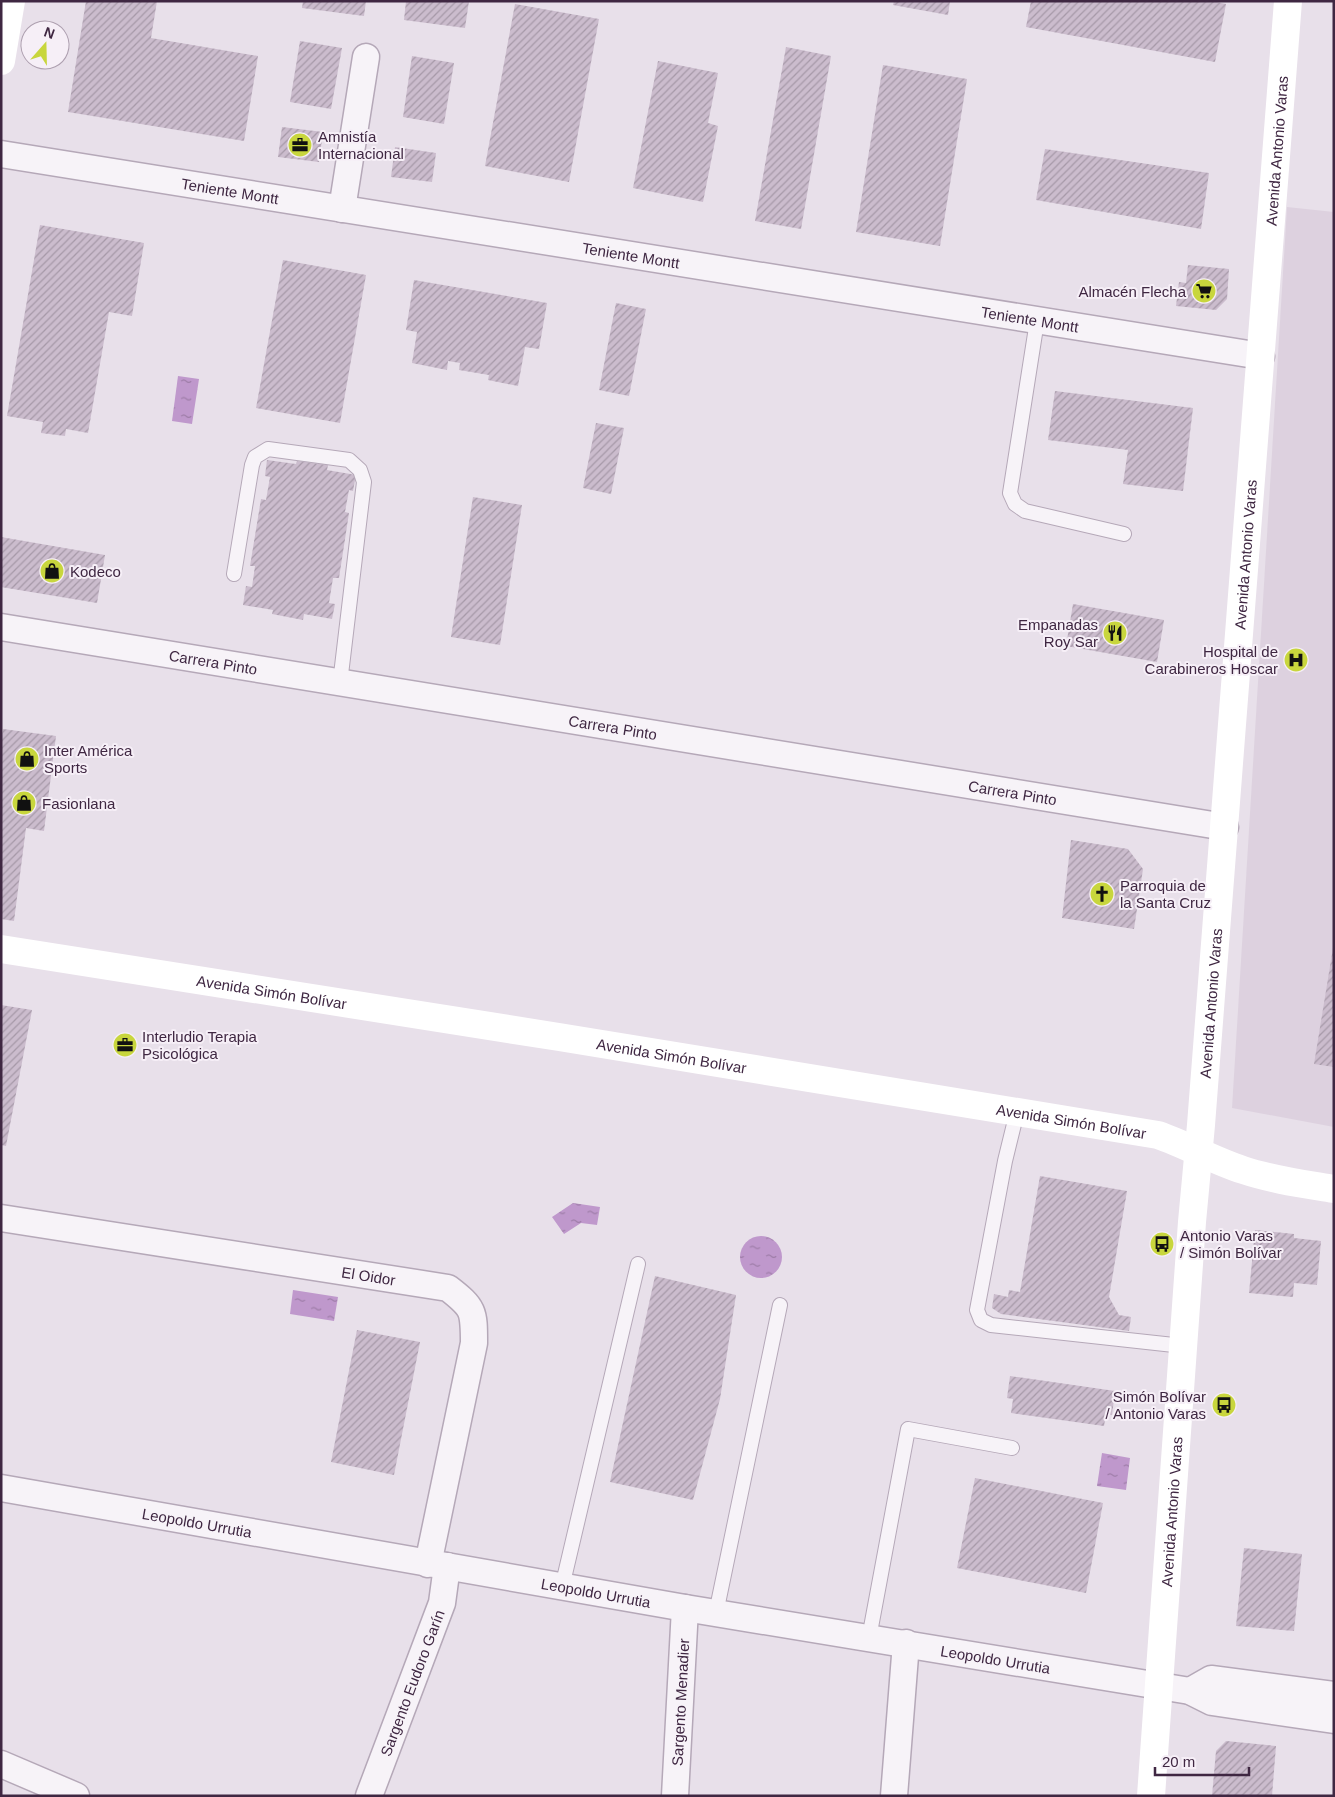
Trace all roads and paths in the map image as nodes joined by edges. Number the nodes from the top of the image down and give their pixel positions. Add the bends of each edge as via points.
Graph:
1 (11, 1) edge
2 (1288, 1) edge
3 (366, 56) dead end
4 (1, 61) edge
5 (1, 154) edge
6 (342, 209) junction
7 (1036, 320) junction
8 (1261, 356) junction
9 (1124, 534) dead end
10 (234, 574) dead end
11 (1, 627) edge
12 (340, 683) junction
13 (1224, 827) junction
14 (1, 949) edge
15 (1017, 1112) junction
16 (1198, 1151) junction
17 (1334, 1189) edge
18 (1, 1218) edge
19 (638, 1264) dead end
20 (780, 1305) dead end
21 (1183, 1346) junction
22 (1012, 1448) dead end
23 (1, 1488) edge
24 (438, 1565) junction
25 (562, 1587) junction
26 (686, 1608) junction
27 (716, 1613) junction
28 (869, 1638) junction
29 (906, 1643) junction
30 (1159, 1685) junction
31 (1190, 1690) junction
32 (1334, 1695) edge
33 (1334, 1720) edge
34 (1, 1764) edge
35 (76, 1796) edge
36 (369, 1796) edge
37 (675, 1796) edge
38 (894, 1796) edge
39 (1150, 1796) edge

1 - 4 main road
2 - 8 main road, Avenida Antonio Varas
3 - 6 street
5 - 6 street, Teniente Montt
6 - 7 street, Teniente Montt
7 - 8 street, Teniente Montt
7 - 9 lane via 1010,493 1015,504 1025,511
8 - 13 main road, Avenida Antonio Varas
10 - 12 lane via 255,457 268,449 349,460 360,470 364,482
11 - 12 street, Carrera Pinto
12 - 13 street, Carrera Pinto
13 - 16 main road, Avenida Antonio Varas
14 - 15 main road, Avenida Simón Bolívar
15 - 16 main road, Avenida Simón Bolívar via 1158,1136
15 - 21 lane via 977,1310 981,1320 991,1325
16 - 17 main road, Avenida Simón Bolívar via 1267,1177
16 - 21 main road, Avenida Antonio Varas
18 - 24 street, El Oidor via 448,1288 466,1302 474,1319 474,1343
19 - 25 lane
20 - 27 lane
21 - 30 main road, Avenida Antonio Varas
22 - 28 lane via 908,1429
23 - 24 street, Leopoldo Urrutia
24 - 25 street, Leopoldo Urrutia
24 - 36 street, Sargento Eudoro Garín via 442,1603
25 - 26 street, Leopoldo Urrutia
26 - 27 street, Leopoldo Urrutia
26 - 37 street, Sargento Menadier
27 - 28 street, Leopoldo Urrutia
28 - 29 street, Leopoldo Urrutia
29 - 30 street, Leopoldo Urrutia
29 - 38 street
30 - 31 street, Leopoldo Urrutia
30 - 39 main road, Avenida Antonio Varas
31 - 32 street via 1211,1679
31 - 33 street, Leopoldo Urrutia via 1212,1702
34 - 35 street

